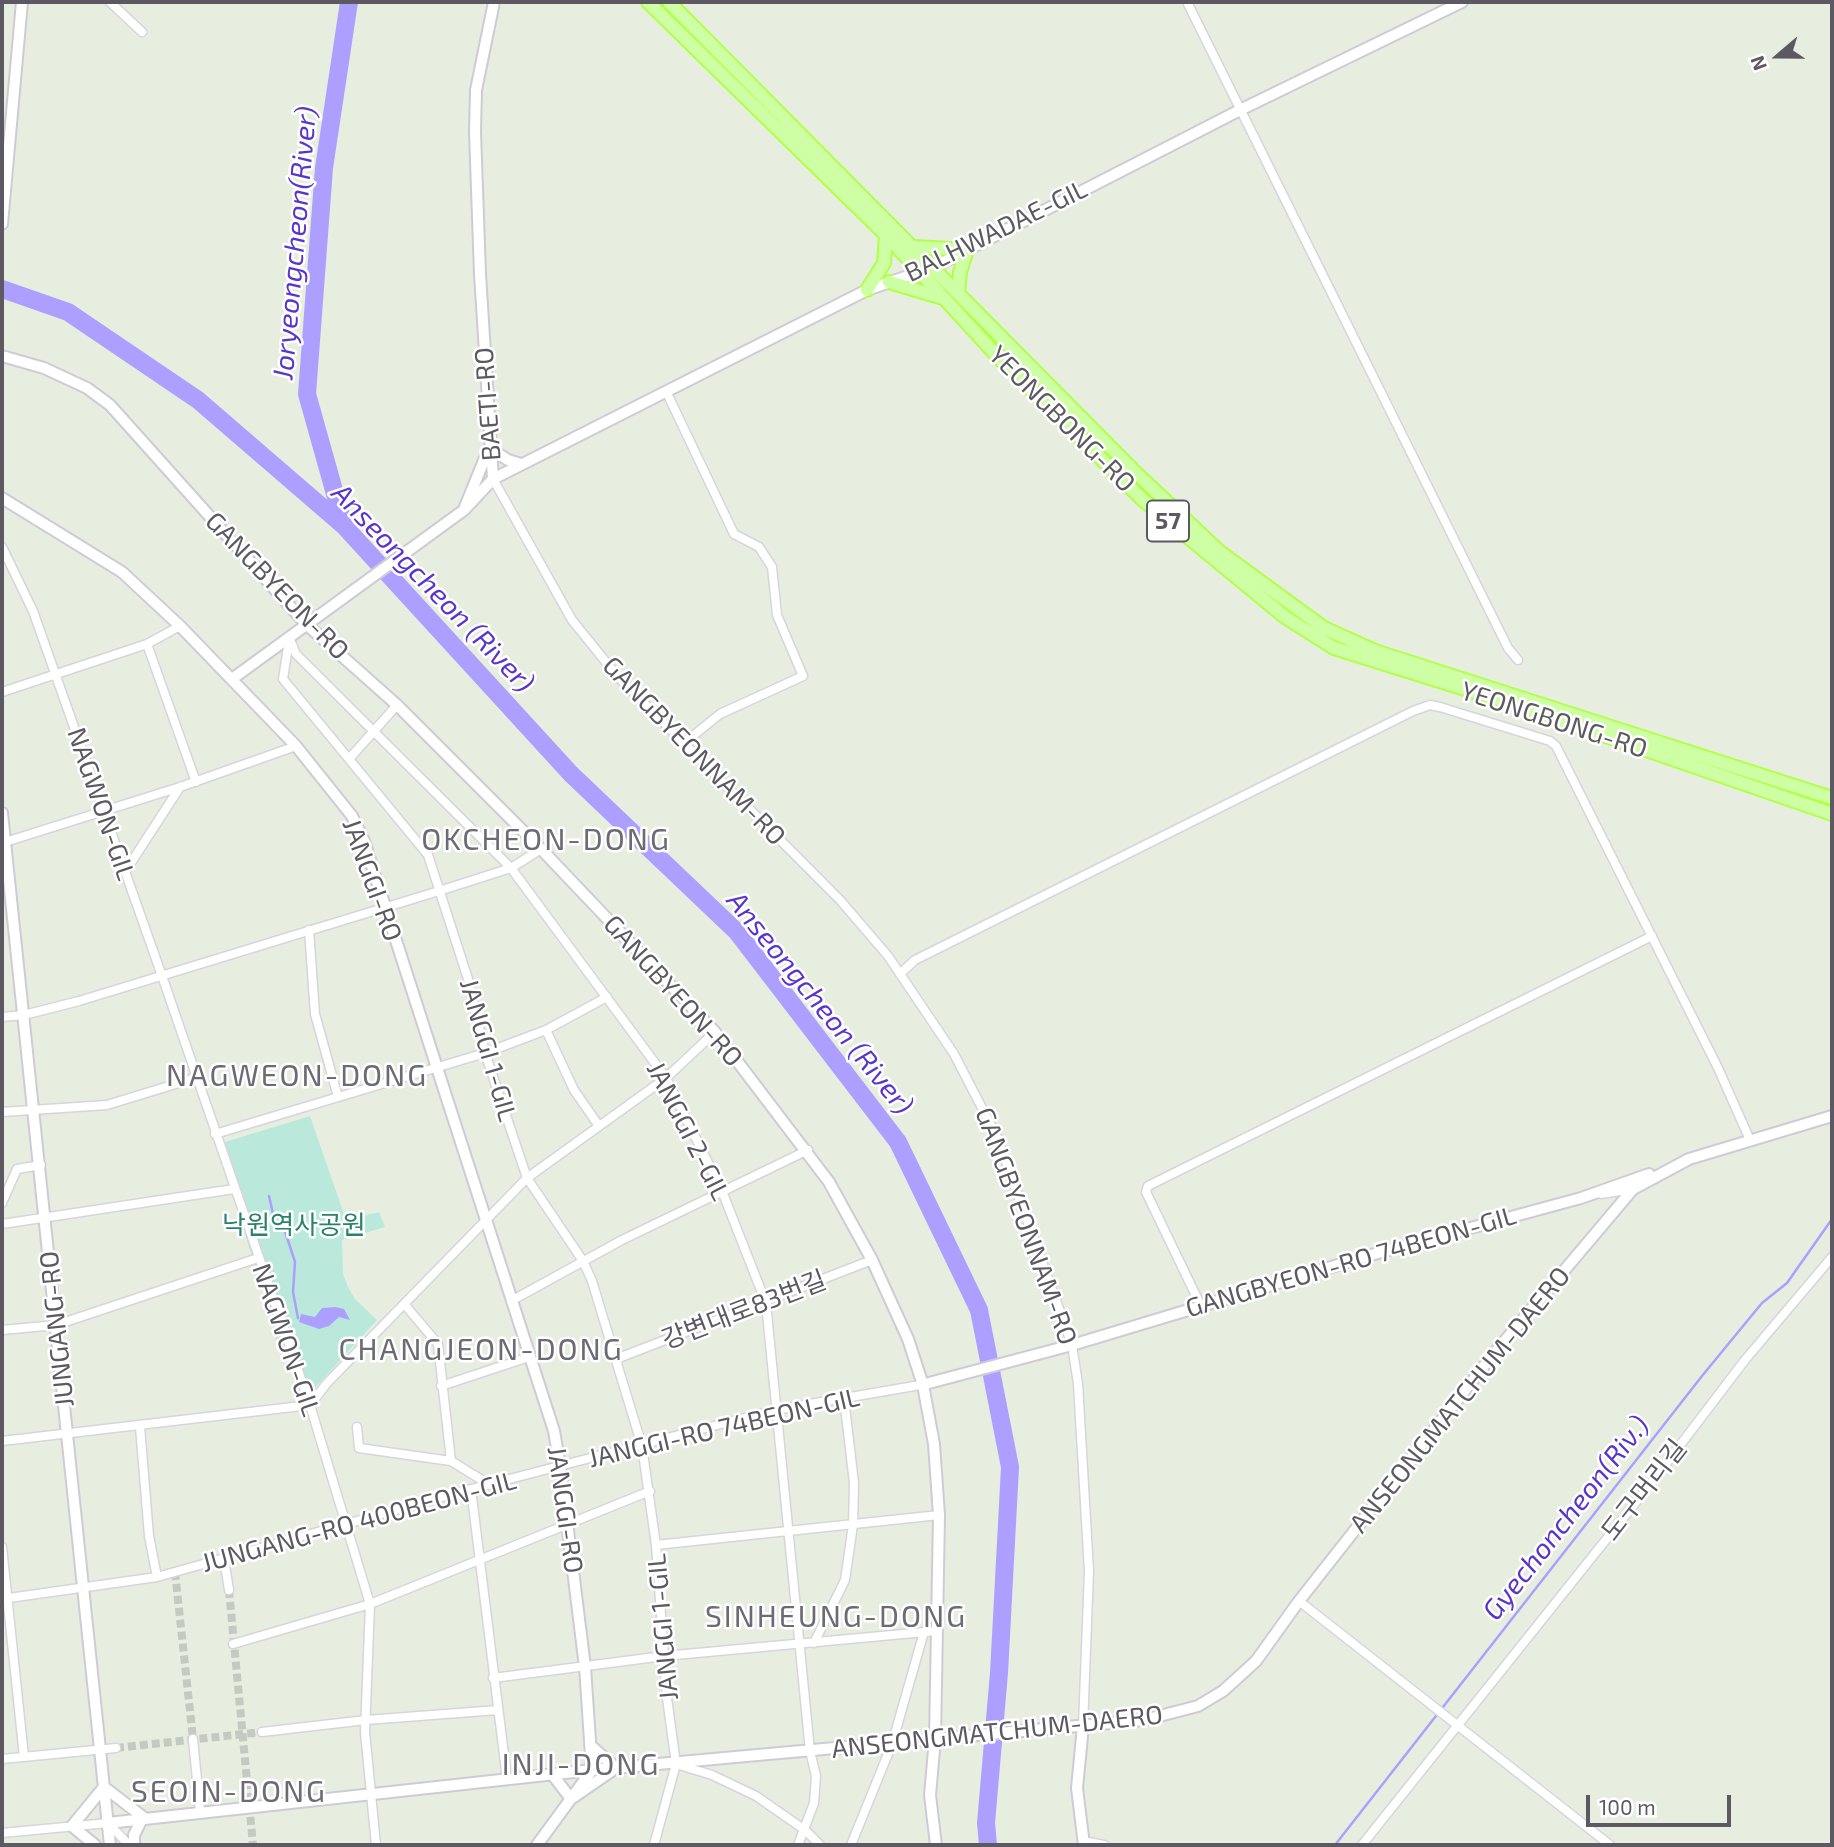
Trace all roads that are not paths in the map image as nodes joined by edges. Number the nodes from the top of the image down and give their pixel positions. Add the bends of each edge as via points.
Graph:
1 (22, 2) edge
2 (110, 2) edge
3 (494, 2) edge
4 (648, 2) edge
5 (669, 2) edge
6 (1187, 2) edge
7 (1462, 2) edge
8 (142, 32) dead end
9 (1242, 109) junction
10 (2, 215) edge
11 (2, 223) edge
12 (886, 235) junction
13 (915, 247) junction
14 (967, 250) junction
15 (934, 267) junction
16 (919, 271) junction
17 (889, 282) junction
18 (867, 290) junction
19 (958, 293) junction
20 (944, 298) junction
21 (2, 356) edge
22 (666, 391) junction
23 (489, 448) junction
24 (521, 464) junction
25 (493, 479) junction
26 (475, 494) junction
27 (2, 498) edge
28 (2, 547) edge
29 (309, 621) junction
30 (180, 626) junction
31 (289, 637) junction
32 (147, 644) junction
33 (1518, 660) dead end
34 (56, 674) junction
35 (232, 679) junction
36 (2, 692) edge
37 (397, 705) junction
38 (374, 729) junction
39 (684, 743) junction
40 (296, 746) junction
41 (349, 759) junction
42 (196, 782) junction
43 (180, 787) junction
44 (1832, 798) edge
45 (104, 812) junction
46 (2, 813) edge
47 (1832, 814) edge
48 (3, 842) edge
49 (541, 849) junction
50 (511, 868) junction
51 (125, 872) junction
52 (439, 891) junction
53 (384, 906) junction
54 (309, 930) junction
55 (1652, 936) junction
56 (901, 973) junction
57 (162, 976) junction
58 (607, 997) junction
59 (24, 1015) junction
60 (2, 1017) edge
61 (546, 1030) junction
62 (715, 1032) junction
63 (485, 1053) junction
64 (436, 1067) junction
65 (195, 1078) junction
66 (666, 1078) junction
67 (338, 1097) junction
68 (33, 1110) junction
69 (2, 1112) edge
70 (1832, 1116) edge
71 (599, 1126) junction
72 (215, 1134) junction
73 (1750, 1140) junction
74 (808, 1150) junction
75 (41, 1165) junction
76 (1674, 1166) junction
77 (527, 1178) junction
78 (234, 1189) junction
79 (1633, 1189) junction
80 (722, 1191) junction
81 (1604, 1194) junction
82 (1581, 1198) junction
83 (2, 1203) edge
84 (1612, 1214) junction
85 (46, 1218) junction
86 (485, 1219) junction
87 (2, 1224) edge
88 (1832, 1257) edge
89 (258, 1258) junction
90 (872, 1260) junction
91 (583, 1261) junction
92 (511, 1301) junction
93 (766, 1303) junction
94 (1200, 1304) junction
95 (405, 1305) junction
96 (56, 1325) junction
97 (2, 1330) edge
98 (1072, 1345) junction
99 (529, 1357) junction
100 (616, 1359) junction
101 (926, 1384) junction
102 (441, 1386) junction
103 (844, 1398) junction
104 (310, 1405) junction
105 (775, 1410) junction
106 (140, 1427) junction
107 (357, 1427) dead end
108 (67, 1432) junction
109 (2, 1441) edge
110 (642, 1446) junction
111 (451, 1461) junction
112 (560, 1466) junction
113 (490, 1485) junction
114 (471, 1489) junction
115 (650, 1491) junction
116 (939, 1515) junction
117 (568, 1524) junction
118 (347, 1525) junction
119 (853, 1525) junction
120 (787, 1532) junction
121 (656, 1545) junction
122 (2, 1547) edge
123 (224, 1559) junction
124 (479, 1562) junction
125 (157, 1577) junction
126 (84, 1588) junction
127 (229, 1590) tunnel mouth
128 (5, 1598) edge
129 (1299, 1601) junction
130 (370, 1604) junction
131 (936, 1631) junction
132 (924, 1632) junction
133 (814, 1643) junction
134 (233, 1644) dead end
135 (800, 1644) junction
136 (664, 1656) junction
137 (584, 1667) junction
138 (493, 1678) junction
139 (498, 1710) junction
140 (366, 1720) junction
141 (1455, 1722) junction
142 (1077, 1726) junction
143 (262, 1732) tunnel mouth
144 (938, 1738) junction
145 (193, 1739) tunnel mouth
146 (892, 1744) junction
147 (590, 1745) junction
148 (116, 1748) tunnel mouth
149 (101, 1749) junction
150 (810, 1751) junction
151 (24, 1756) junction
152 (2, 1759) edge
153 (677, 1764) junction
154 (615, 1768) junction
155 (592, 1770) junction
156 (552, 1774) junction
157 (507, 1779) junction
158 (104, 1787) junction
159 (370, 1792) junction
160 (570, 1799) junction
161 (200, 1811) junction
162 (143, 1817) junction
163 (108, 1823) junction
164 (72, 1826) junction
165 (804, 1830) junction
166 (2, 1833) edge
167 (1083, 1843) edge
168 (95, 1845) edge
169 (110, 1845) edge
170 (132, 1845) edge
171 (376, 1845) edge
172 (537, 1845) edge
173 (655, 1845) edge
174 (797, 1845) edge
175 (820, 1845) edge
176 (851, 1845) edge
177 (936, 1845) edge
178 (1104, 1845) edge
179 (1362, 1845) edge
180 (1609, 1845) edge

1 - 10 main road
2 - 8 street
3 - 23 main road, BAETI-RO via 476,90 475,132
4 - 12 main road, YEONGBONG-RO / 57
5 - 13 main road, YEONGBONG-RO / 57
6 - 9 street
7 - 9 main road, BALHWADAE-GIL
9 - 14 main road, BALHWADAE-GIL
9 - 33 street via 1508,648
10 - 11 main road
12 - 16 main road, YEONGBONG-RO / 57
12 - 18 main road via 884,263
13 - 14 main road
13 - 15 main road, YEONGBONG-RO / 57
14 - 15 main road, BALHWADAE-GIL
14 - 19 main road
15 - 16 main road, BALHWADAE-GIL
15 - 19 main road, YEONGBONG-RO / 57
16 - 17 main road, BALHWADAE-GIL
16 - 20 main road, YEONGBONG-RO / 57
17 - 18 main road, BALHWADAE-GIL
17 - 20 main road
18 - 22 main road, BALHWADAE-GIL
19 - 44 main road, YEONGBONG-RO / 57 via 1220,552 1324,628 1388,656
20 - 47 main road, YEONGBONG-RO / 57 via 1143,500 1285,617 1334,648
21 - 29 main road, GANGBYEON-RO via 44,368 110,405
22 - 24 main road, BALHWADAE-GIL
22 - 39 street via 734,534 759,547 772,567 777,615 803,676 720,714
23 - 24 main road
23 - 25 main road, BAETI-RO
23 - 26 main road
24 - 25 main road, BALHWADAE-GIL
25 - 26 main road, BAETI-RO
25 - 39 street, GANGBYEONNAM-RO via 572,620 618,677
26 - 29 main road, BAETI-RO via 464,510
27 - 30 main road, JANGGI-RO via 122,572
28 - 34 street, NAGWON-GIL
29 - 31 main road, BAETI-RO
29 - 37 main road, GANGBYEON-RO
30 - 32 street
30 - 35 main road, JANGGI-RO
31 - 35 main road, BAETI-RO
31 - 38 street, JANGGI 2-GIL via 296,654
31 - 41 street, JANGGI 1-GIL via 284,679
32 - 34 street
32 - 42 street
34 - 36 street
34 - 45 street, NAGWON-GIL
35 - 40 main road, JANGGI-RO
37 - 38 street
37 - 49 main road, GANGBYEON-RO
38 - 41 street
38 - 50 street, JANGGI 2-GIL
39 - 56 street, GANGBYEONNAM-RO via 840,900
40 - 42 street
40 - 53 main road, JANGGI-RO via 352,816
41 - 52 street, JANGGI 1-GIL via 428,855
42 - 43 street
43 - 45 street
43 - 51 street
45 - 48 street
45 - 51 street, NAGWON-GIL
46 - 48 main road, JUNGANG-RO
48 - 59 main road, JUNGANG-RO
49 - 50 street
49 - 62 main road, GANGBYEON-RO
50 - 52 street
50 - 58 street, JANGGI 2-GIL
51 - 57 street, NAGWON-GIL
52 - 53 street
52 - 63 street, JANGGI 1-GIL via 468,979
53 - 54 street
53 - 64 main road, JANGGI-RO
54 - 57 street
54 - 67 street via 315,1014
55 - 56 street via 1556,747 1430,705 928,954
55 - 73 street
55 - 94 street via 1148,1186 1146,1192
56 - 98 street, GANGBYEONNAM-RO via 954,1054 997,1137
57 - 59 street
57 - 65 street, NAGWON-GIL
58 - 61 street
58 - 66 street, JANGGI 2-GIL
59 - 60 street
59 - 68 main road, JUNGANG-RO
61 - 63 street
61 - 71 street via 574,1090
62 - 66 street
62 - 74 main road, GANGBYEON-RO
63 - 64 street
63 - 77 street, JANGGI 1-GIL
64 - 67 street
64 - 86 main road, JANGGI-RO
65 - 68 street via 107,1105
65 - 72 street, NAGWON-GIL
66 - 71 street
66 - 80 street, JANGGI 2-GIL
67 - 72 street
68 - 69 street
68 - 75 main road, JUNGANG-RO
70 - 73 main road, ANSEONGMATCHUM-DAERO
71 - 77 street
72 - 78 street, NAGWON-GIL
73 - 76 main road, ANSEONGMATCHUM-DAERO
74 - 80 street
74 - 90 main road, GANGBYEON-RO
75 - 83 street via 17,1169
75 - 85 main road, JUNGANG-RO
76 - 79 main road, ANSEONGMATCHUM-DAERO
76 - 82 main road
77 - 86 street
77 - 91 street, JANGGI 1-GIL
78 - 85 street
78 - 89 street, NAGWON-GIL
79 - 81 street, GANGBYEON-RO 74BEON-GIL
79 - 84 main road, ANSEONGMATCHUM-DAERO
80 - 91 street
80 - 93 street, JANGGI 2-GIL
81 - 82 street, GANGBYEON-RO 74BEON-GIL
81 - 84 main road
82 - 94 main road, GANGBYEON-RO 74BEON-GIL
84 - 129 main road, ANSEONGMATCHUM-DAERO via 1492,1356
85 - 87 street
85 - 96 main road, JUNGANG-RO
86 - 92 main road, JANGGI-RO
86 - 95 street
88 - 141 street, 도구머리길
89 - 96 street
89 - 104 street, NAGWON-GIL
90 - 93 street, 강변대로83번길
90 - 101 main road, GANGBYEON-RO
91 - 92 street
91 - 100 street, JANGGI 1-GIL
92 - 99 main road, JANGGI-RO
93 - 100 street, 강변대로83번길
93 - 105 street, JANGGI 2-GIL
94 - 98 main road, GANGBYEON-RO 74BEON-GIL
95 - 102 street via 438,1344
95 - 104 street
96 - 97 street
96 - 108 main road, JUNGANG-RO
98 - 101 main road, GANGBYEON-RO 74BEON-GIL
98 - 142 street, GANGBYEONNAM-RO via 1089,1571
99 - 102 street
99 - 112 main road, JANGGI-RO via 554,1431
100 - 110 street, JANGGI 1-GIL
101 - 103 street, JANGGI-RO 74BEON-GIL
101 - 116 main road, GANGBYEON-RO
102 - 111 street
103 - 105 street, JANGGI-RO 74BEON-GIL
103 - 119 street via 854,1483
104 - 106 street
104 - 118 street, NAGWON-GIL
105 - 110 street, JANGGI-RO 74BEON-GIL
105 - 120 street, JANGGI 2-GIL
106 - 108 street
106 - 125 street
107 - 111 street, NAGWON-GIL via 359,1448
108 - 109 street
108 - 126 main road, JUNGANG-RO
110 - 112 street, JANGGI-RO 74BEON-GIL
110 - 115 street, JANGGI 1-GIL
111 - 113 street, NAGWON-GIL
112 - 113 street, JUNGANG-RO 400BEON-GIL
112 - 117 main road, JANGGI-RO
113 - 114 street, JUNGANG-RO 400BEON-GIL
114 - 118 street, JUNGANG-RO 400BEON-GIL
114 - 124 street
115 - 117 street
115 - 121 street, JANGGI 1-GIL
116 - 119 street
116 - 131 main road, GANGBYEON-RO
117 - 124 street
117 - 137 main road, JANGGI-RO
118 - 123 street, JUNGANG-RO 400BEON-GIL
118 - 130 street, NAGWON-GIL
119 - 120 street
119 - 133 street via 845,1580
120 - 121 street
120 - 135 street, JANGGI 2-GIL
121 - 136 street, JANGGI 1-GIL
122 - 128 street
123 - 125 street, JUNGANG-RO 400BEON-GIL
123 - 127 street
124 - 130 street
124 - 138 street
125 - 126 street, JUNGANG-RO 400BEON-GIL
126 - 128 street, JUNGANG-RO 400BEON-GIL
126 - 149 main road, JUNGANG-RO
128 - 151 street
129 - 141 street
129 - 142 main road, ANSEONGMATCHUM-DAERO via 1256,1661 1198,1706 1144,1720
130 - 134 street
130 - 140 street, NAGWON-GIL
131 - 132 street
131 - 144 main road, GANGBYEON-RO
132 - 133 street
132 - 146 street
133 - 135 street
135 - 136 street
135 - 150 street, JANGGI 2-GIL
136 - 137 street
136 - 153 street, JANGGI 1-GIL
137 - 138 street
137 - 147 main road, JANGGI-RO
138 - 139 street
139 - 140 street
139 - 157 street
140 - 143 street
140 - 159 street, NAGWON-GIL
141 - 179 street, 도구머리길
141 - 180 street
142 - 144 main road, ANSEONGMATCHUM-DAERO
142 - 167 main road
144 - 146 main road, ANSEONGMATCHUM-DAERO
144 - 177 main road, GANGBYEON-RO via 930,1795
145 - 161 street
146 - 150 main road, ANSEONGMATCHUM-DAERO
146 - 176 street
147 - 154 main road
147 - 155 main road, JANGGI-RO
148 - 149 street
149 - 151 street
149 - 158 main road, JUNGANG-RO
150 - 153 main road, ANSEONGMATCHUM-DAERO
150 - 165 street, JANGGI 2-GIL via 816,1789
151 - 152 street
153 - 154 main road, ANSEONGMATCHUM-DAERO
153 - 165 street via 756,1796
153 - 173 street
154 - 155 main road, ANSEONGMATCHUM-DAERO
154 - 160 main road
155 - 156 main road, ANSEONGMATCHUM-DAERO
155 - 160 main road
156 - 157 main road, ANSEONGMATCHUM-DAERO
156 - 160 main road
157 - 159 main road, ANSEONGMATCHUM-DAERO
158 - 162 main road
158 - 163 main road, JUNGANG-RO
158 - 164 main road
159 - 161 main road, ANSEONGMATCHUM-DAERO
159 - 171 street, NAGWON-GIL
160 - 172 main road
161 - 162 main road, ANSEONGMATCHUM-DAERO
162 - 163 main road, ANSEONGMATCHUM-DAERO
162 - 170 main road
163 - 164 street, ANSEONGMATCHUM-DAERO
163 - 169 main road, JUNGANG-RO
163 - 170 street
164 - 166 street, ANSEONGMATCHUM-DAERO
164 - 168 main road
165 - 174 street, JANGGI 2-GIL
165 - 175 street
167 - 178 street

